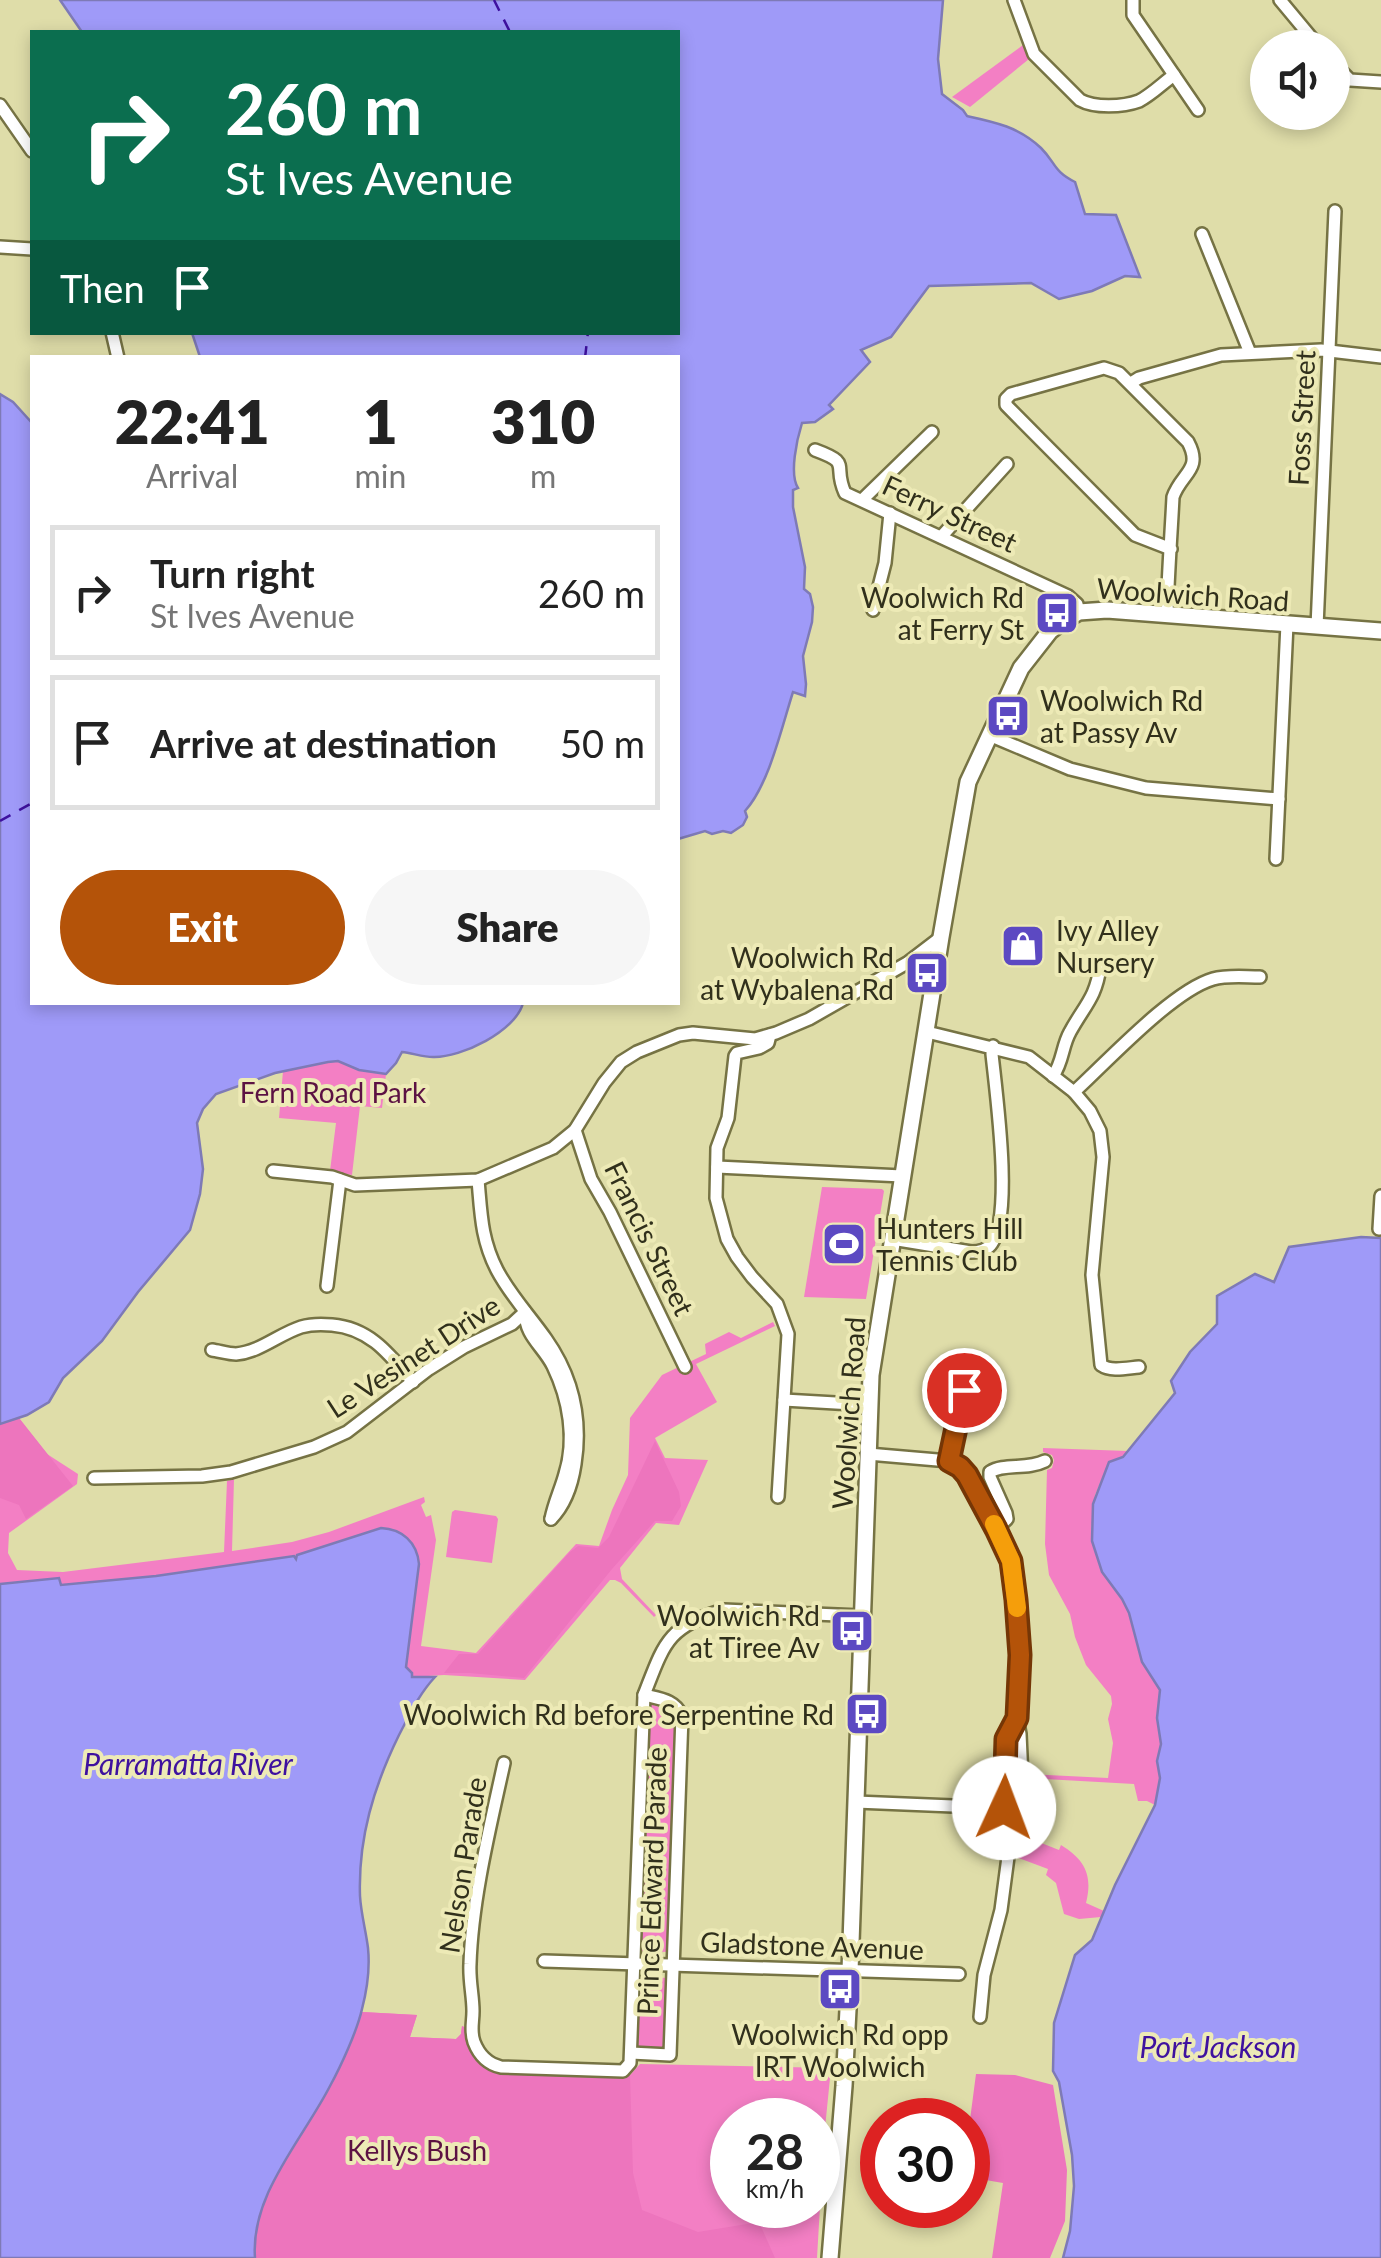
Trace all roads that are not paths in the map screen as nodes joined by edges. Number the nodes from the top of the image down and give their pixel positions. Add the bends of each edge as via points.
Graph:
1 (1014, 0) edge
2 (1134, 0) edge
3 (1280, 0) edge
4 (1305, 30) edge
5 (1174, 76) junction
6 (1350, 80) edge
7 (1381, 82) edge
8 (0, 105) edge
9 (1198, 110) dead end
10 (30, 148) edge
11 (1335, 211) dead end
12 (1202, 234) dead end
13 (0, 248) edge
14 (30, 249) edge
15 (1330, 351) junction
16 (1250, 353) junction
17 (1381, 357) edge
18 (1131, 383) junction
19 (932, 432) dead end
20 (815, 450) dead end
21 (1007, 464) dead end
22 (862, 500) junction
23 (890, 513) junction
24 (940, 537) junction
25 (1171, 548) junction
26 (873, 610) dead end
27 (1080, 612) junction
28 (1168, 614) junction
29 (1286, 624) junction
30 (1317, 627) junction
31 (1378, 631) edge
32 (989, 735) junction
33 (1279, 799) junction
34 (1276, 859) dead end
35 (941, 937) junction
36 (1100, 967) dead end
37 (1260, 977) dead end
38 (927, 1032) junction
39 (770, 1035) junction
40 (993, 1046) junction
41 (1054, 1076) junction
42 (1074, 1092) junction
43 (575, 1130) junction
44 (716, 1168) junction
45 (273, 1170) dead end
46 (902, 1176) junction
47 (340, 1180) junction
48 (478, 1180) junction
49 (1381, 1196) edge
50 (1379, 1229) edge
51 (892, 1238) junction
52 (328, 1286) dead end
53 (525, 1312) junction
54 (212, 1350) dead end
55 (686, 1367) dead end
56 (1139, 1367) dead end
57 (412, 1382) junction
58 (964, 1390) dead end
59 (784, 1400) junction
60 (870, 1405) junction
61 (868, 1454) junction
62 (949, 1461) junction
63 (1045, 1461) dead end
64 (94, 1478) dead end
65 (778, 1497) dead end
66 (996, 1529) junction
67 (861, 1616) junction
68 (644, 1695) junction
69 (1017, 1718) junction
70 (504, 1763) dead end
71 (1022, 1777) dead end
72 (856, 1802) junction
73 (953, 1806) dead end
74 (544, 1962) dead end
75 (634, 1964) junction
76 (673, 1966) junction
77 (850, 1971) junction
78 (959, 1974) dead end
79 (980, 2017) dead end
80 (630, 2058) junction
81 (830, 2258) edge

1 - 5 street via 1034,54 1088,105 1138,101
2 - 5 street via 1133,15
3 - 4 street
5 - 9 street
6 - 7 street
8 - 10 street
11 - 15 street, Foss Street
12 - 16 street
13 - 14 street
15 - 16 street
15 - 17 street
15 - 30 street, Foss Street
16 - 18 street via 1220,355
18 - 25 street via 1195,456 1175,490
18 - 25 street via 1104,368 1012,394 1006,405 1135,536
19 - 22 street
20 - 22 street, Ferry Street via 840,462 843,490
21 - 24 street
22 - 23 street, Ferry Street
23 - 24 street, Ferry Street
23 - 26 street
24 - 27 street, Ferry Street via 1068,596
25 - 28 street
27 - 28 street, Woolwich Road
27 - 32 street, Woolwich Road via 1033,651
28 - 29 street, Woolwich Road
29 - 30 street, Woolwich Road
29 - 33 street
30 - 31 street, Woolwich Road
32 - 33 street via 1070,769 1146,788
32 - 35 street, Woolwich Road via 968,782
33 - 34 street
35 - 38 street, Woolwich Road
35 - 39 street via 907,963
36 - 41 street via 1094,997 1069,1034
37 - 42 street via 1216,978 1190,991
38 - 40 street
38 - 46 street, Woolwich Road
39 - 43 street via 694,1033 637,1052 604,1082
39 - 44 street via 768,1043 735,1056
40 - 41 street via 1029,1057
40 - 51 street via 1002,1162 993,1242 971,1252
41 - 42 street
42 - 56 street via 1100,1131 1103,1157 1092,1275 1101,1365
43 - 48 street via 543,1153
43 - 55 street, Francis Street via 590,1179
44 - 46 street
44 - 59 street via 716,1198 728,1238 784,1320
45 - 47 street
46 - 51 street, Woolwich Road
47 - 48 street via 354,1186
47 - 52 street
48 - 53 street via 482,1234
49 - 50 street
51 - 60 street, Woolwich Road
53 - 53 street via 560,1362 577,1420 572,1480 551,1519 566,1470 569,1420 553,1366 525,1326
53 - 57 street, Le Vesinet Drive
54 - 57 street via 236,1354 316,1324 350,1327 382,1346
57 - 64 street, Le Vesinet Drive via 347,1432 285,1458 202,1476
58 - 62 street
59 - 60 street
59 - 65 street
60 - 61 street, Woolwich Road
61 - 62 street
61 - 67 street, Woolwich Road
62 - 66 street via 967,1475
63 - 66 street via 990,1472 1006,1513
66 - 69 street via 1015,1586
67 - 68 street, Prince Edward Parade via 724,1610 669,1638
67 - 72 street, Woolwich Road
68 - 75 street, Prince Edward Parade
68 - 76 street, Prince Edward Parade via 672,1702 682,1716
69 - 71 street
69 - 79 street via 1006,1739 1008,1857
70 - 80 street, Nelson Parade via 469,1967 475,2044 502,2067 623,2071
72 - 73 street
72 - 77 street, Woolwich Road
74 - 75 street, Gladstone Avenue
75 - 76 street, Gladstone Avenue
75 - 80 street, Prince Edward Parade
76 - 77 street, Gladstone Avenue
76 - 80 street, Prince Edward Parade via 670,2055
77 - 78 street, Gladstone Avenue
77 - 81 street, Woolwich Road

